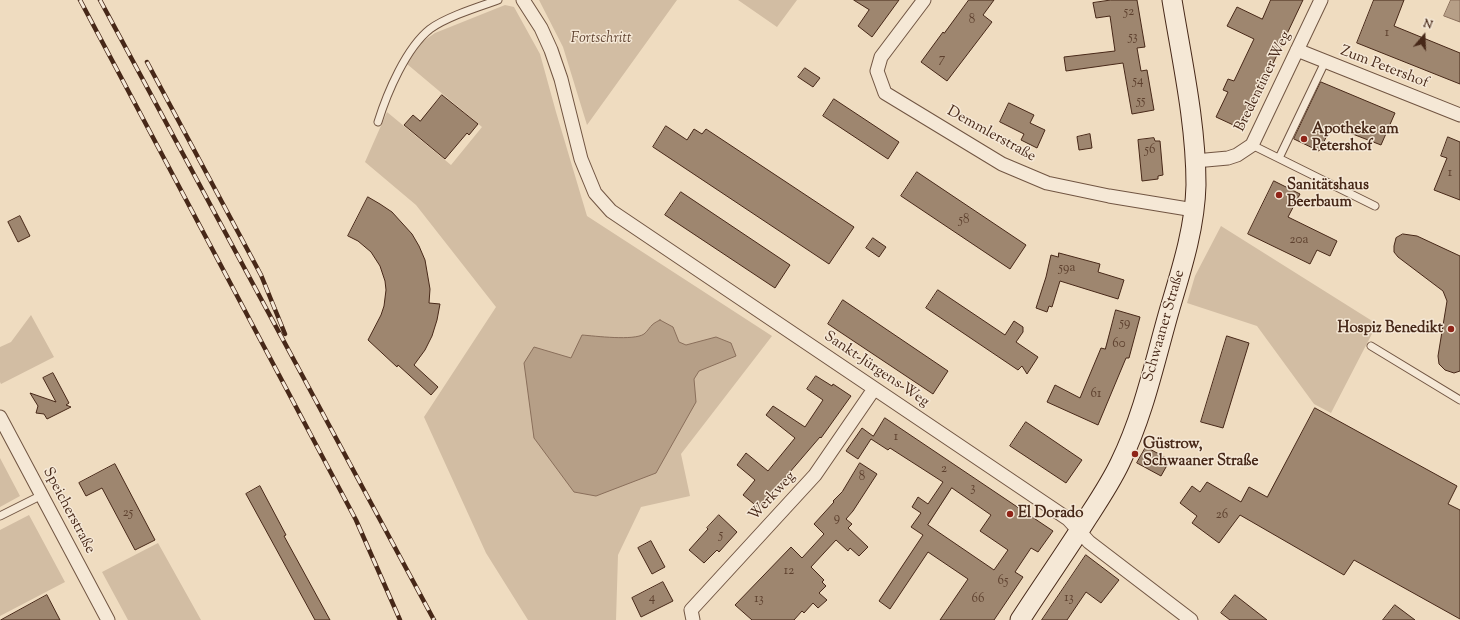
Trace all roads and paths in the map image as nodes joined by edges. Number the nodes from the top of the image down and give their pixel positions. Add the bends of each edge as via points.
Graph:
1 (498, 0) edge
2 (523, 0) edge
3 (924, 0) edge
4 (1172, 0) edge
5 (1321, 0) edge
6 (1297, 50) junction
7 (1325, 62) junction
8 (1460, 115) edge
9 (378, 122) dead end
10 (1252, 144) junction
11 (1279, 158) junction
12 (1195, 161) junction
13 (1375, 206) dead end
14 (1194, 210) junction
15 (1372, 346) dead end
16 (874, 389) junction
17 (1460, 400) edge
18 (0, 416) edge
19 (42, 495) junction
20 (0, 516) edge
21 (1079, 531) junction
22 (108, 620) edge
23 (693, 620) edge
24 (1020, 620) edge
25 (1191, 620) edge

1 - 9 lane via 430,29 404,61 385,100
2 - 16 street, Sankt-Jürgens-Weg via 541,28 551,50 581,159 595,193 611,212
3 - 14 street, Demmlerstraße via 882,57 877,71 886,93 1002,164 1047,182 1109,196
4 - 12 main road, Schwaaner Straße via 1192,120
5 - 6 street, Bredentiner Weg
6 - 7 street, Zum Petershof
6 - 10 street, Bredentiner Weg
7 - 8 street, Zum Petershof
7 - 11 lane
10 - 11 lane
10 - 12 street, Bredentiner Weg via 1228,158
11 - 13 lane
12 - 14 main road, Schwaaner Straße
14 - 21 main road, Schwaaner Straße via 1181,272 1134,428 1120,462
15 - 17 lane
16 - 21 street, Sankt-Jürgens-Weg via 1068,519
16 - 23 street, Werkweg via 815,475 691,610
18 - 19 street, Speicherstraße
19 - 20 lane
19 - 22 street, Speicherstraße
21 - 24 main road, Schwaaner Straße
21 - 25 street, Sankt-Jürgens-Weg via 1089,542

